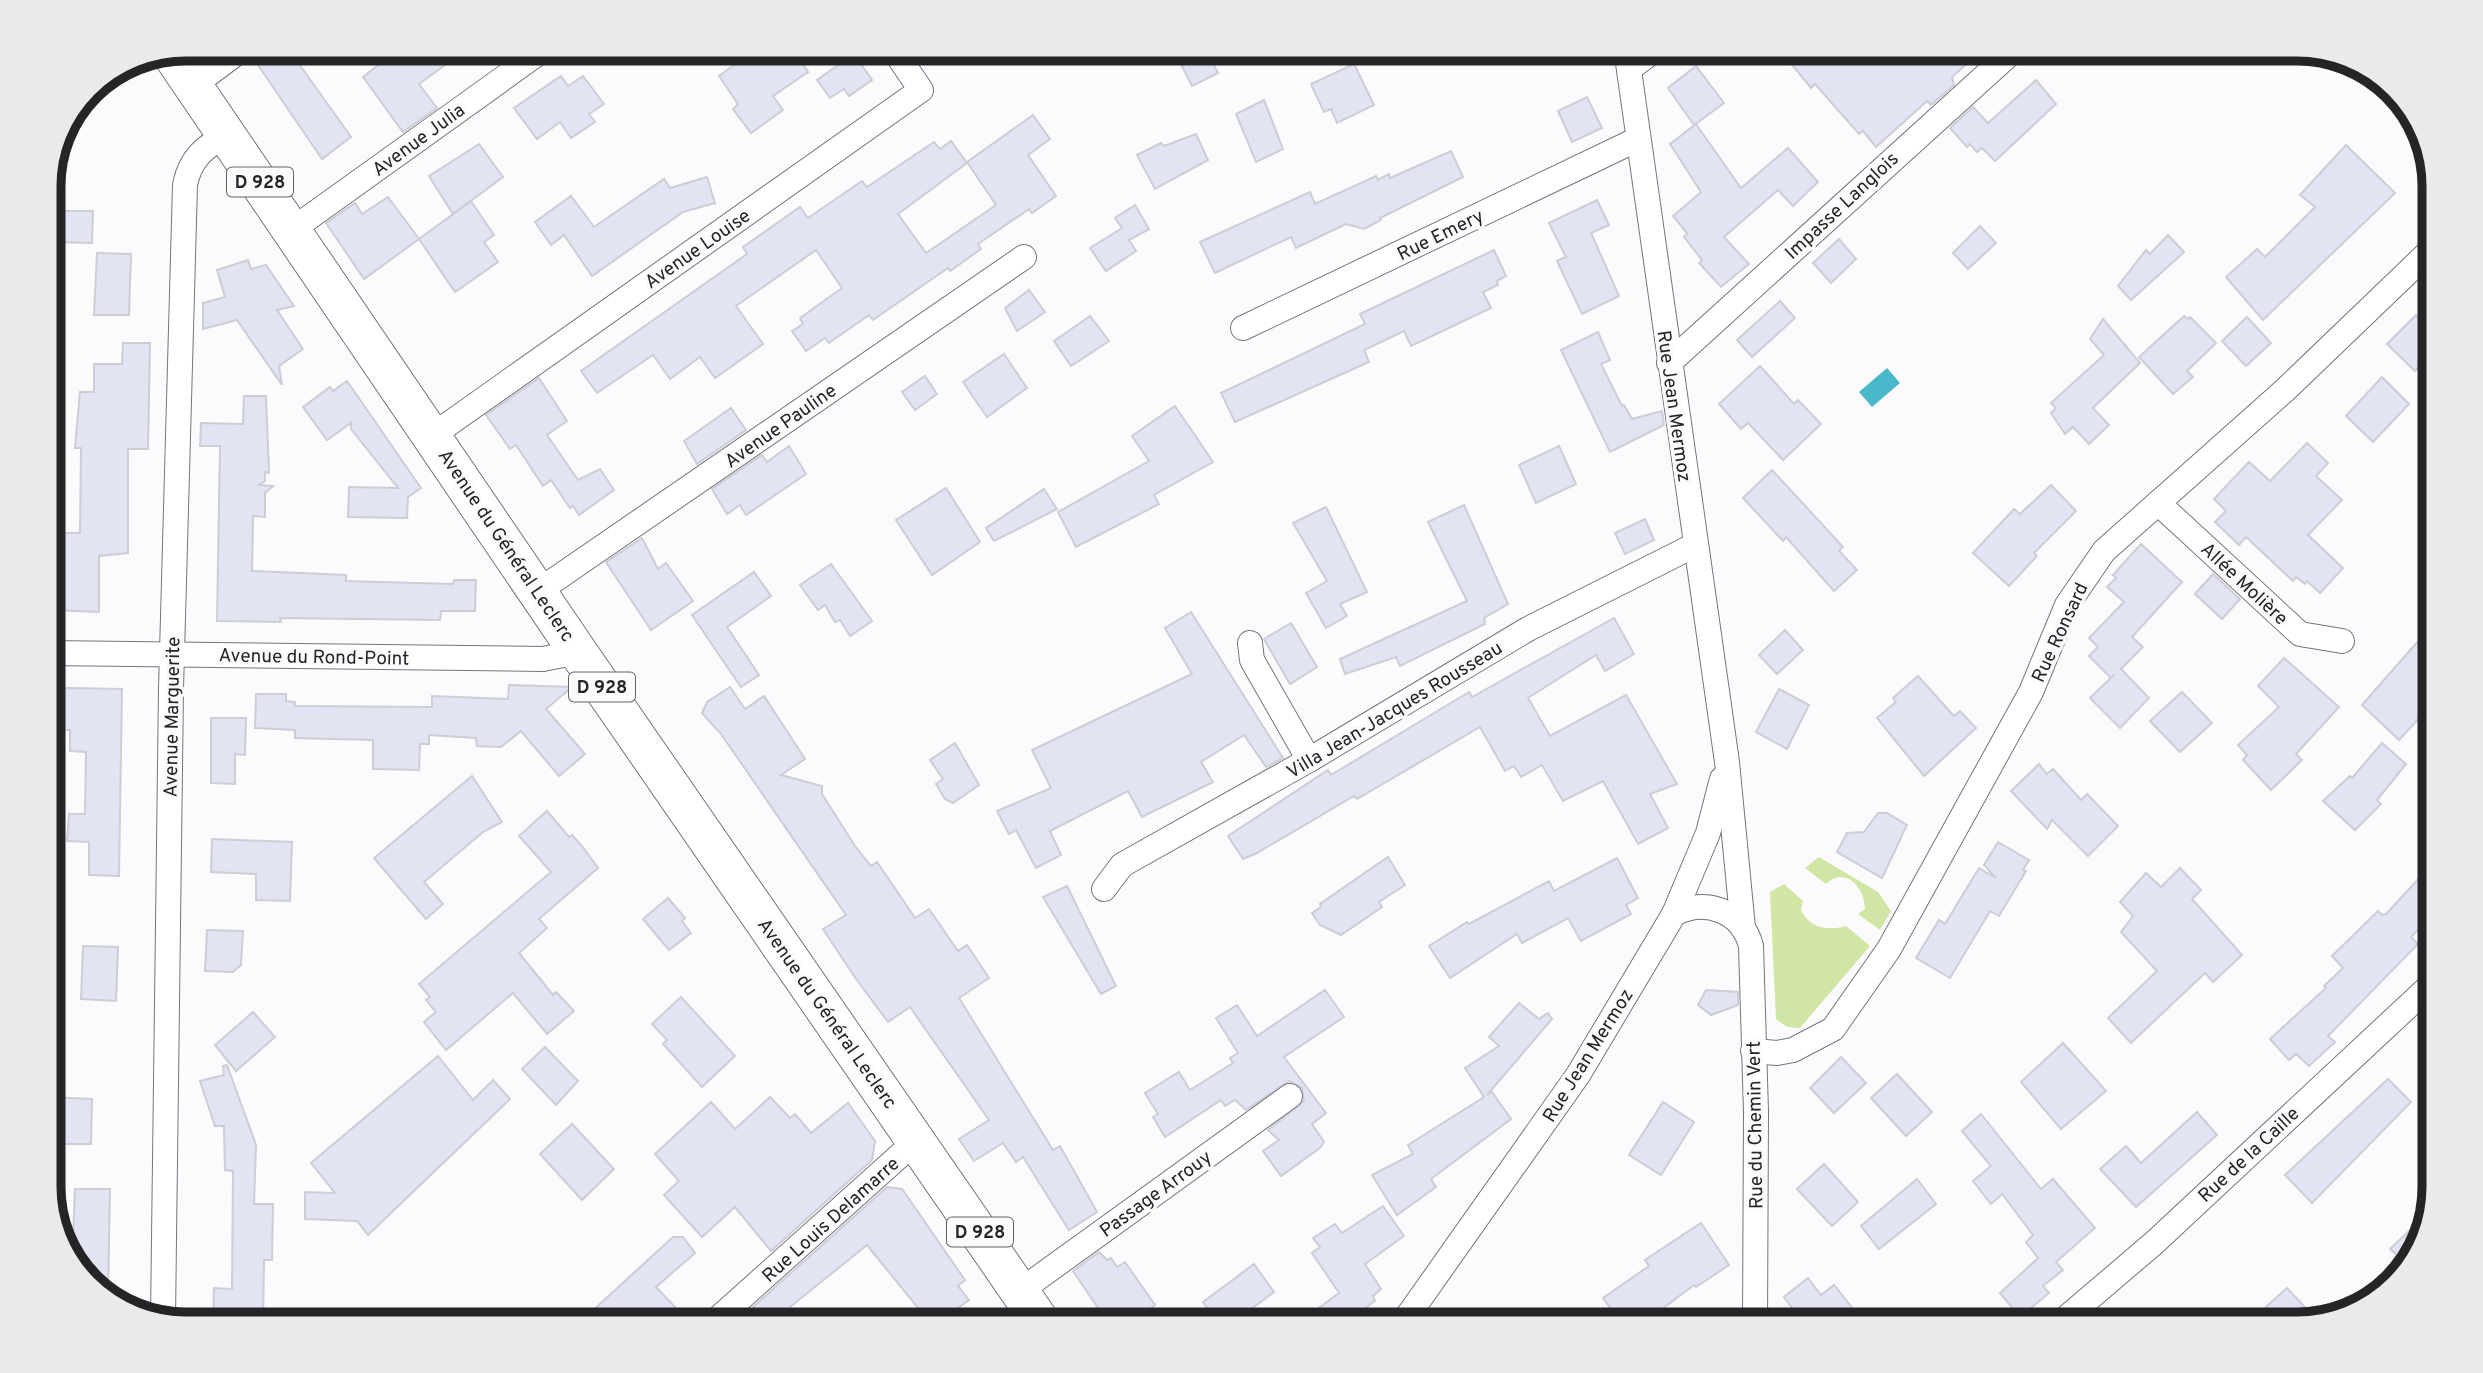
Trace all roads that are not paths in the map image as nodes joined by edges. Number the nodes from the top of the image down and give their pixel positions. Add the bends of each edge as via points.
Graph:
1 (1628, 61) edge
2 (2002, 61) edge
3 (177, 62) edge
4 (225, 62) edge
5 (526, 62) edge
6 (902, 62) edge
7 (194, 85) junction
8 (227, 134) junction
9 (1638, 139) junction
10 (293, 229) junction
11 (1024, 257) dead end
12 (2421, 259) edge
13 (1243, 328) dead end
14 (1669, 363) junction
15 (433, 435) junction
16 (2158, 503) junction
17 (1695, 544) junction
18 (537, 592) junction
19 (2342, 641) dead end
20 (1250, 643) dead end
21 (578, 652) junction
22 (62, 653) edge
23 (172, 655) junction
24 (1309, 760) junction
25 (1727, 762) junction
26 (1104, 889) dead end
27 (1674, 914) junction
28 (1743, 928) junction
29 (2422, 993) edge
30 (1753, 1051) junction
31 (1290, 1096) dead end
32 (916, 1141) junction
33 (1020, 1291) junction
34 (163, 1309) edge
35 (725, 1312) edge
36 (1034, 1312) edge
37 (1410, 1312) edge
38 (1755, 1312) edge
39 (2073, 1312) edge

1 - 9 street, Rue Jean Mermoz
2 - 14 street, Impasse Langlois
3 - 7 main road, Avenue du Général Leclerc / D 928
4 - 7 street
5 - 10 street, Avenue Julia
6 - 15 street, Avenue Louise via 921,90
7 - 8 main road, Avenue du Général Leclerc / D 928
8 - 10 main road, Avenue du Général Leclerc / D 928
8 - 23 street, Avenue Marguerite via 203,148 185,185
9 - 13 street, Rue Emery
9 - 14 street, Rue Jean Mermoz
10 - 15 main road, Avenue du Général Leclerc / D 928
11 - 18 street, Avenue Pauline
12 - 16 street, Rue Ronsard
14 - 17 street, Rue Jean Mermoz
15 - 18 main road, Avenue du Général Leclerc / D 928
16 - 19 street, Allée Molière via 2300,634
16 - 30 street, Rue Ronsard via 2104,551 2084,577 1991,767 1889,949 1833,1030 1793,1050
17 - 24 street, Villa Jean-Jacques Rousseau via 1528,629
17 - 25 street, Rue Jean Mermoz
18 - 21 main road, Avenue du Général Leclerc / D 928
20 - 24 street via 1252,660
21 - 23 street, Avenue du Rond-Point via 543,659
21 - 32 main road, Avenue du Général Leclerc / D 928
22 - 23 street, Avenue du Rond-Point
23 - 34 street, Avenue Marguerite
24 - 26 street, Villa Jean-Jacques Rousseau via 1122,865
25 - 27 street, Rue Jean Mermoz via 1708,833
25 - 28 street, Rue Jean Mermoz
27 - 28 street via 1694,906 1715,908 1737,919
27 - 37 street, Rue Jean Mermoz via 1578,1075
28 - 30 street, Rue du Chemin Vert via 1751,946
29 - 39 street, Rue de la Caille via 2154,1243
30 - 38 street, Rue du Chemin Vert
31 - 33 street, Passage Arrouy
32 - 33 main road, D 928
32 - 35 street, Rue Louis Delamarre
33 - 36 main road, D 928

